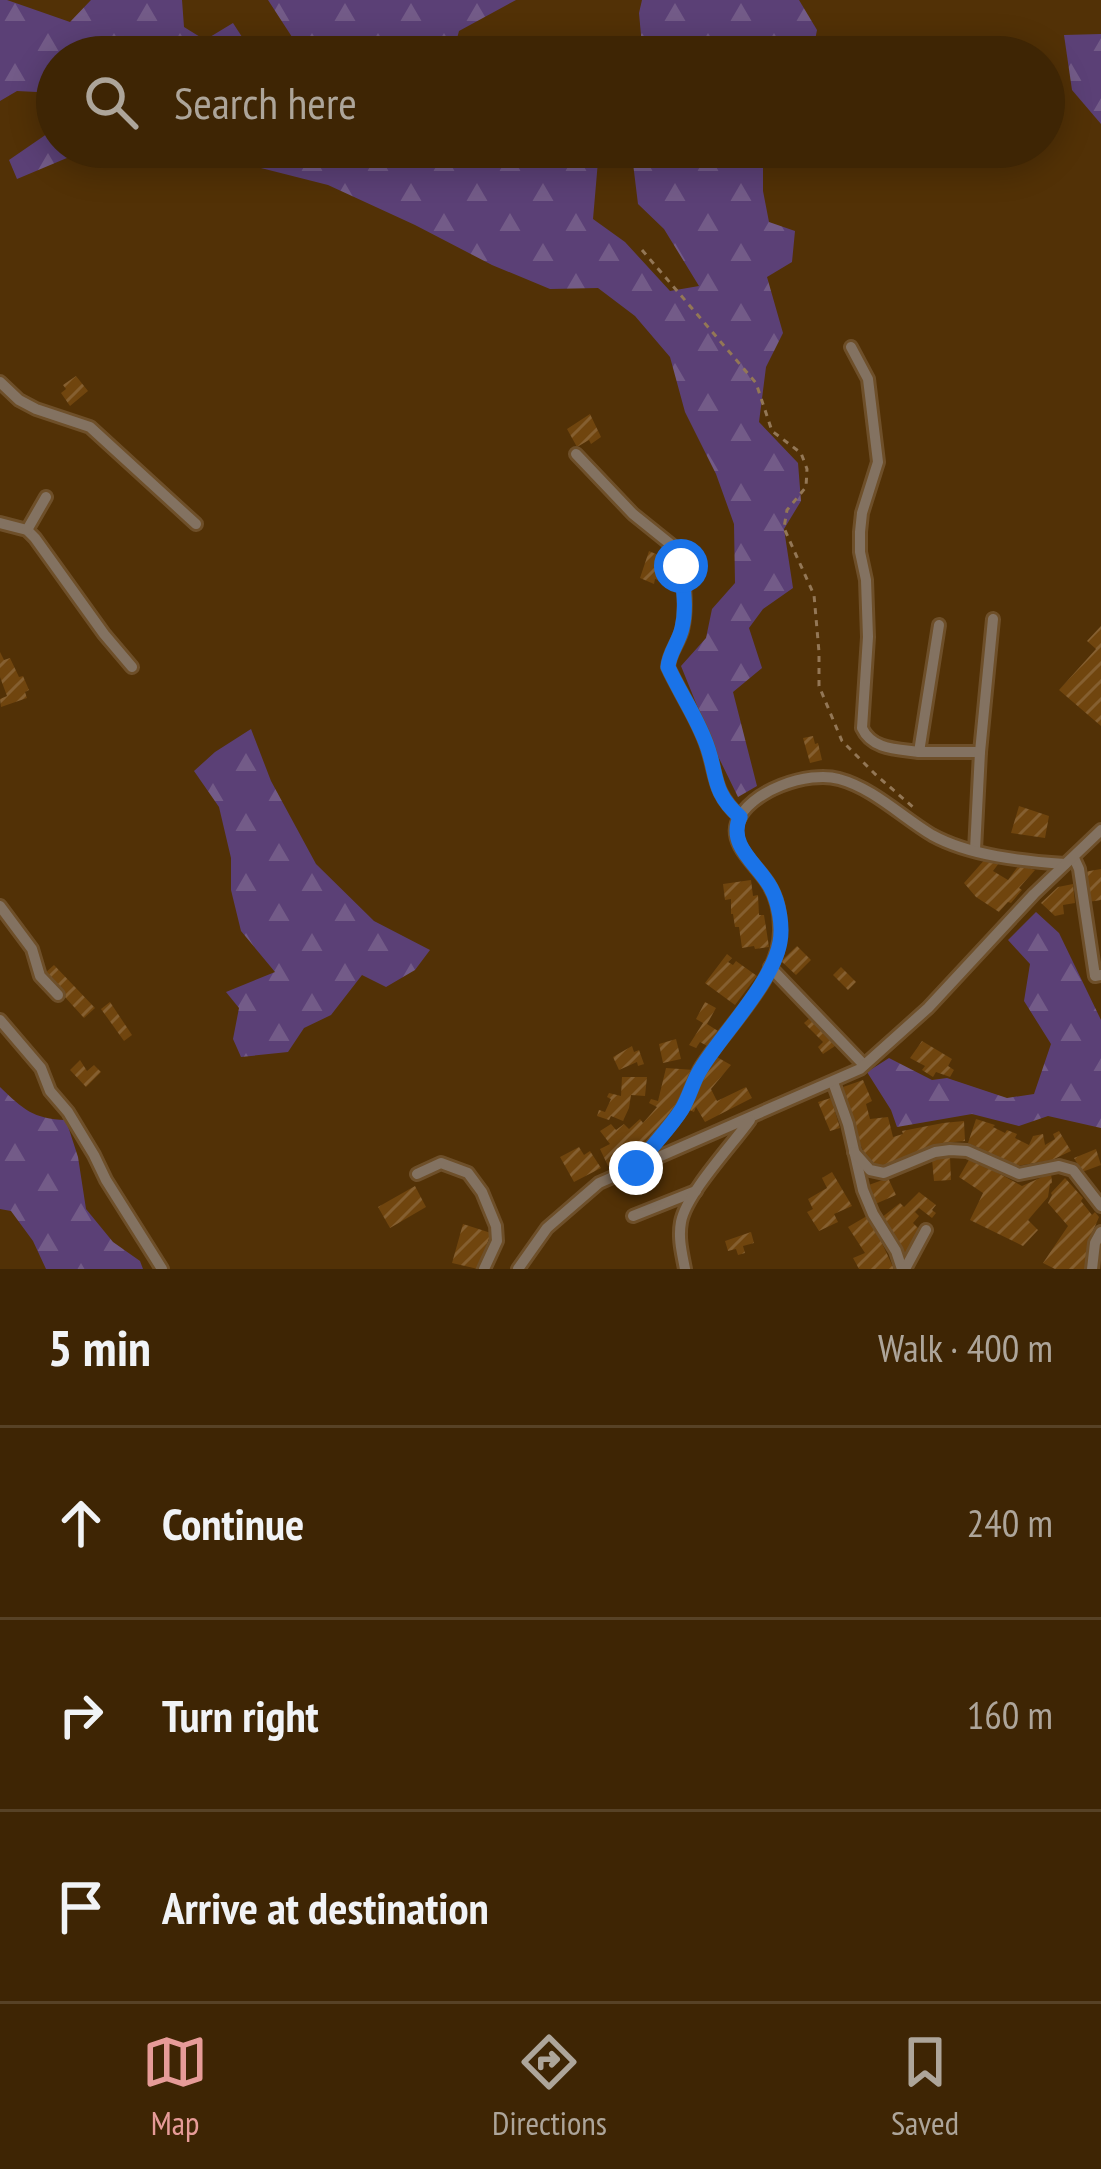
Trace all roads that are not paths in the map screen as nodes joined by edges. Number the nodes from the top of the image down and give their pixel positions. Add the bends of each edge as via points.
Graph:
1 (851, 347) dead end
2 (0, 382) edge
3 (576, 454) dead end
4 (46, 497) dead end
5 (0, 523) edge
6 (196, 524) dead end
7 (27, 530) junction
8 (993, 619) dead end
9 (938, 625) dead end
10 (132, 667) dead end
11 (919, 752) junction
12 (980, 752) junction
13 (740, 817) junction
14 (1099, 837) edge
15 (975, 850) junction
16 (1069, 861) junction
17 (0, 906) edge
18 (770, 967) junction
19 (1101, 975) edge
20 (58, 995) dead end
21 (0, 1020) edge
22 (865, 1064) junction
23 (833, 1082) junction
24 (752, 1118) junction
25 (854, 1152) junction
26 (636, 1168) junction
27 (417, 1174) dead end
28 (696, 1191) junction
29 (1101, 1206) edge
30 (633, 1216) dead end
31 (926, 1230) dead end
32 (1101, 1232) edge
33 (162, 1269) edge
34 (484, 1269) edge
35 (518, 1269) edge
36 (685, 1269) edge
37 (904, 1269) edge
38 (1092, 1269) edge

1 - 11 street via 868,379 878,462 860,532 868,637 862,728 874,744
2 - 6 street via 36,410 90,427
3 - 13 street via 679,551 685,606 668,667 703,734 716,788
4 - 7 street
5 - 7 street
7 - 10 street
8 - 12 street
9 - 11 street
11 - 12 street
12 - 15 street
13 - 15 street via 780,785 831,776 938,838
13 - 18 street via 739,844 777,903 780,944
14 - 16 street
15 - 16 street
16 - 19 street via 1079,869 1095,976
16 - 22 street
17 - 20 street
18 - 22 street
18 - 26 street
21 - 33 street via 41,1068
22 - 23 street
23 - 24 street
23 - 25 street
24 - 26 street
24 - 28 street
25 - 29 street via 884,1173 950,1150 1019,1174 1060,1166 1073,1170
25 - 37 street via 868,1202
26 - 35 street via 581,1196
27 - 34 street via 441,1163 469,1173 496,1226
28 - 30 street
28 - 36 street via 681,1217
31 - 37 street
32 - 38 street

